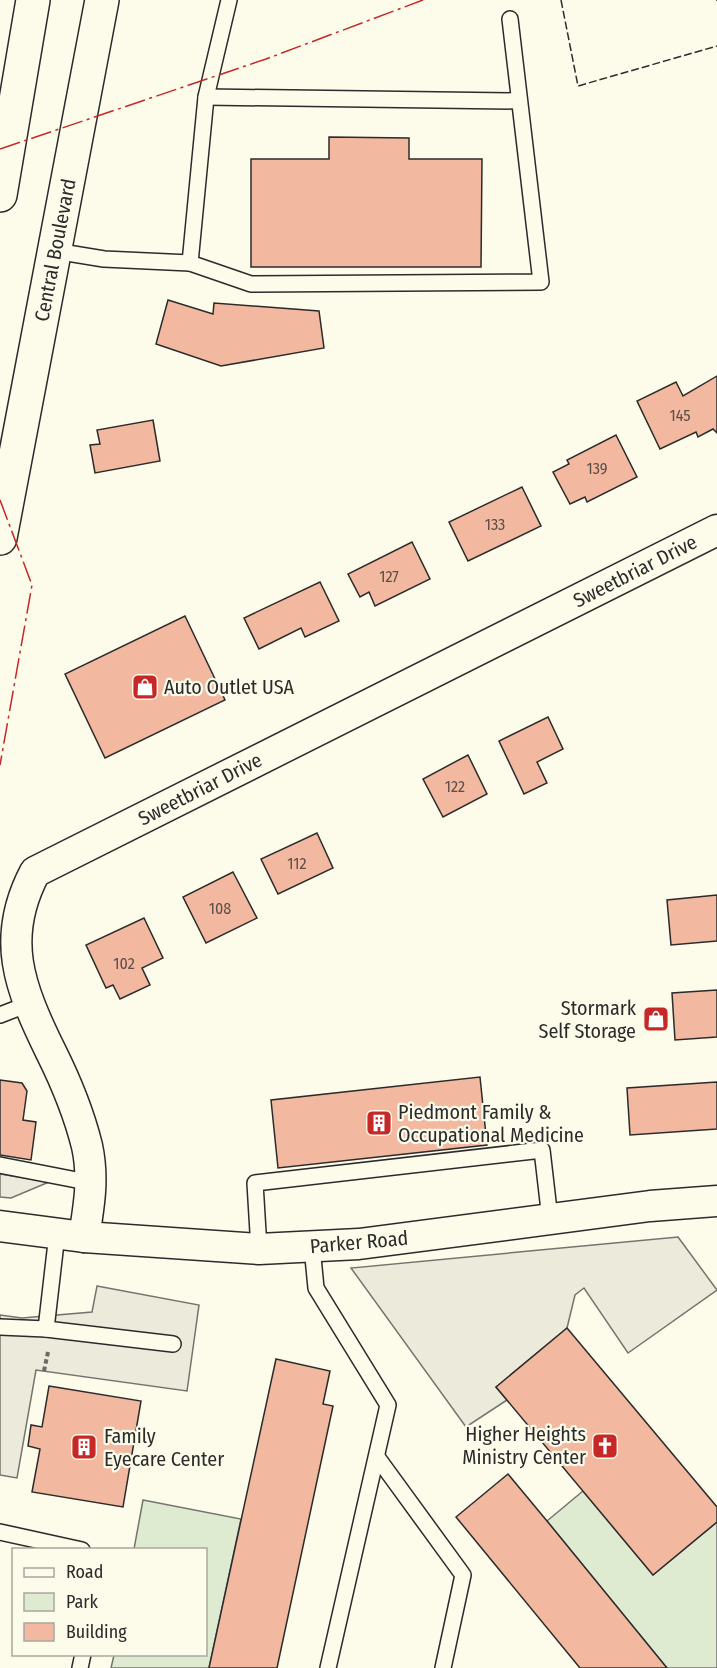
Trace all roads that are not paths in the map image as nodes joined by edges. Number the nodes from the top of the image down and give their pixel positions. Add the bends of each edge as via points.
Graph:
1 (33, 0) edge
2 (102, 0) edge
3 (229, 0) edge
4 (510, 19) dead end
5 (206, 97) junction
6 (519, 101) junction
7 (0, 195) edge
8 (55, 251) junction
9 (190, 263) junction
10 (717, 530) edge
11 (0, 538) edge
12 (13, 1010) edge
13 (0, 1166) edge
14 (92, 1183) junction
15 (717, 1201) edge
16 (550, 1219) junction
17 (0, 1226) edge
18 (71, 1235) junction
19 (312, 1246) junction
20 (259, 1249) junction
21 (0, 1327) edge
22 (46, 1329) junction
23 (173, 1344) dead end
24 (376, 1457) junction
25 (0, 1532) edge
26 (73, 1548) edge
27 (328, 1668) edge
28 (443, 1668) edge

1 - 7 main road
2 - 8 main road, Central Boulevard
3 - 5 lane
4 - 6 lane
5 - 6 lane
5 - 9 lane
6 - 9 lane via 541,282 251,284
8 - 9 lane via 104,259
8 - 11 main road, Central Boulevard
10 - 12 street, Sweetbriar Drive via 35,872 8,908 3,933
12 - 14 street, Sweetbriar Drive via 52,1053 87,1147
13 - 14 lane
14 - 18 street, Sweetbriar Drive
15 - 16 street, Parker Road
16 - 19 street, Parker Road via 359,1244
16 - 20 lane via 542,1150 255,1183
17 - 18 street, Parker Road
18 - 20 street, Parker Road
18 - 22 lane
19 - 20 street, Parker Road
19 - 24 lane via 316,1288 388,1405
21 - 22 lane
22 - 23 lane
24 - 27 lane
24 - 28 lane via 462,1575
25 - 26 lane

